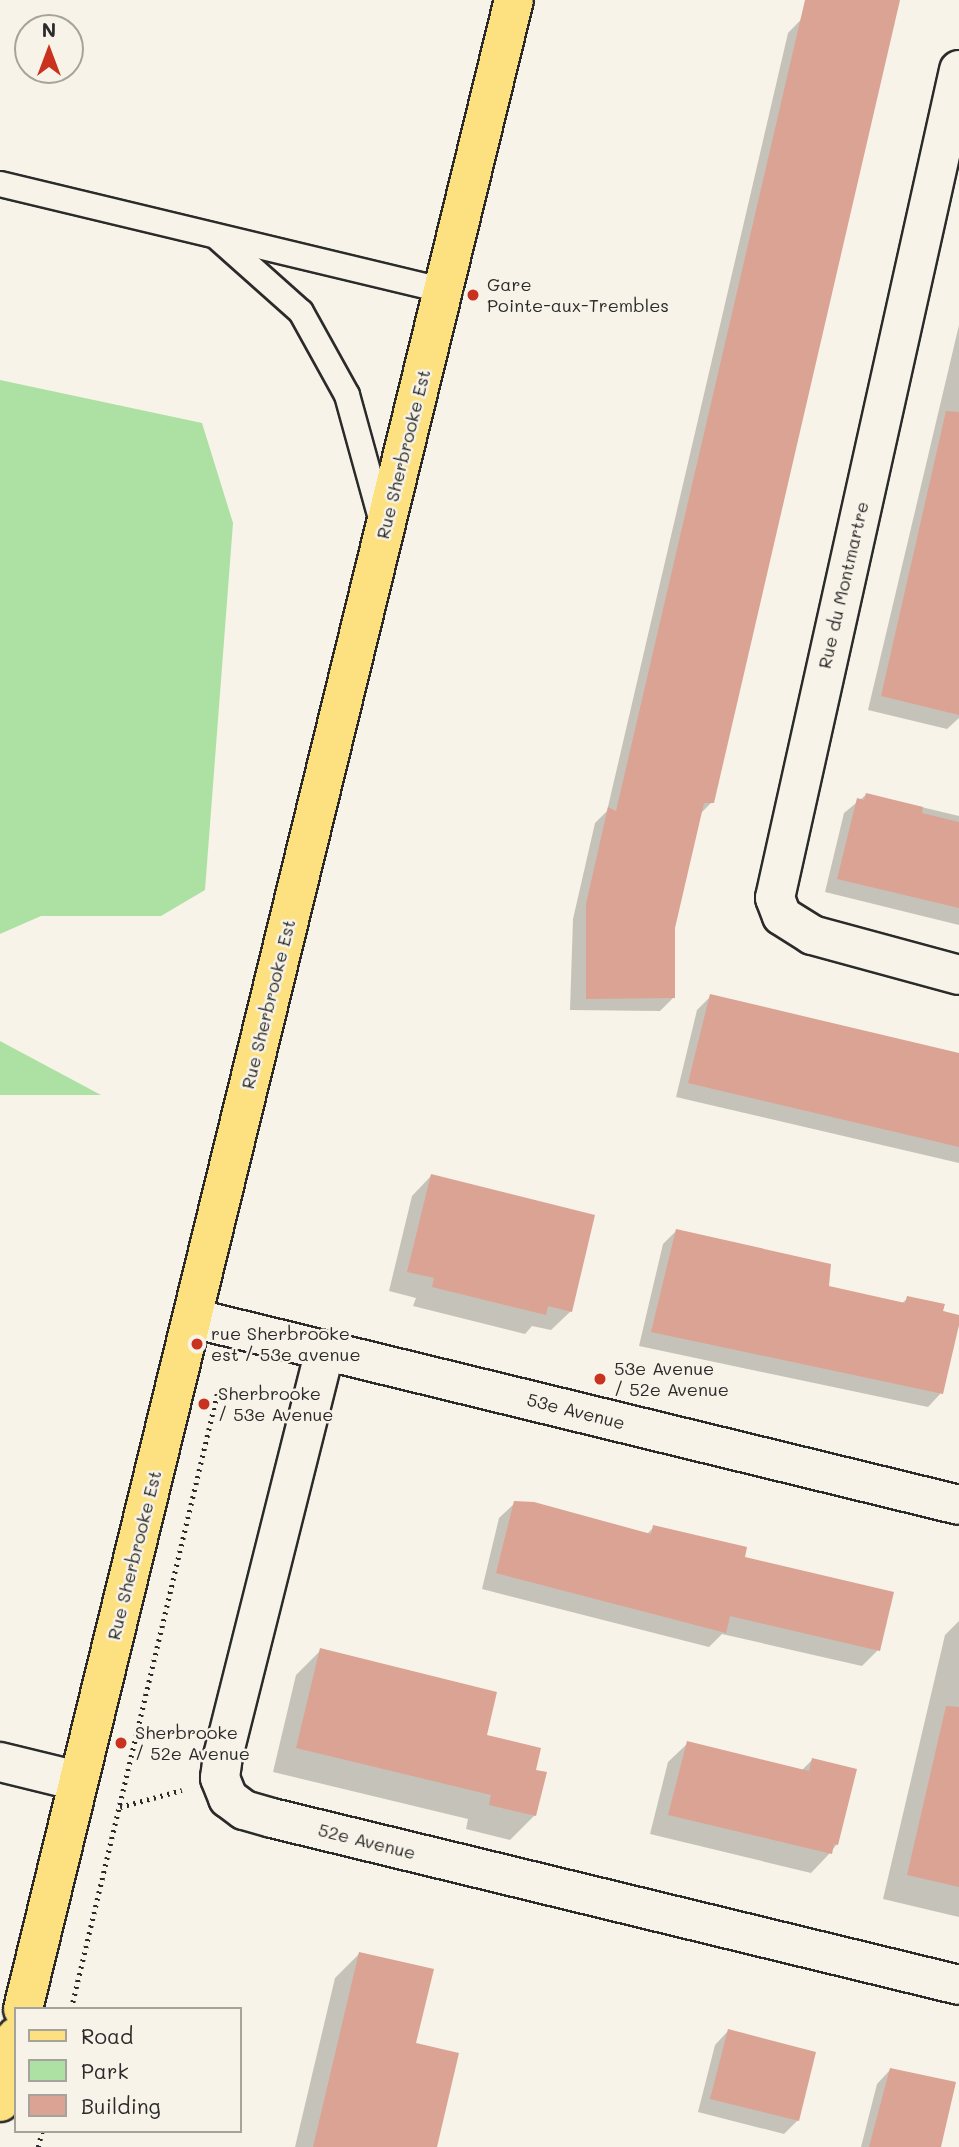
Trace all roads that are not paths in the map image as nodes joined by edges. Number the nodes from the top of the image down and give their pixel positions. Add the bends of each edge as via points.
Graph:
1 (514, 0) edge
2 (959, 70) edge
3 (0, 184) edge
4 (215, 235) junction
5 (444, 291) junction
6 (384, 530) junction
7 (959, 975) edge
8 (192, 1318) junction
9 (325, 1350) junction
10 (959, 1505) edge
11 (0, 1762) edge
12 (78, 1781) junction
13 (959, 1985) edge
14 (23, 2007) edge
15 (14, 2045) edge
16 (0, 2102) edge

1 - 5 main road, Rue Sherbrooke Est
2 - 7 street, Rue du Montmartre via 775,898 782,916 812,935
3 - 4 lane
4 - 5 lane
4 - 6 lane via 301,312 347,395
5 - 6 main road, Rue Sherbrooke Est
6 - 8 main road, Rue Sherbrooke Est
8 - 9 street, 53e Avenue
8 - 12 main road, Rue Sherbrooke Est
9 - 10 street, 53e Avenue
9 - 13 street, 52e Avenue via 223,1756 220,1778 228,1798 244,1810 272,1818
11 - 12 street
12 - 14 main road, Rue Sherbrooke Est
15 - 16 main road

